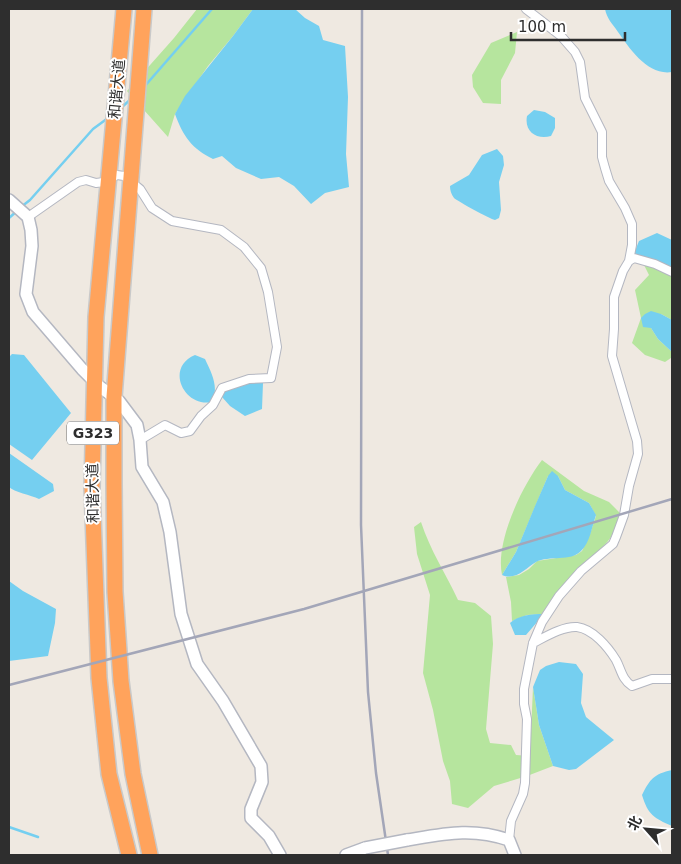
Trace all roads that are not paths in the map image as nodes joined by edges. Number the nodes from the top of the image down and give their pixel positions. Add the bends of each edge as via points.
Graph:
1 (124, 9) edge
2 (144, 9) edge
3 (526, 9) edge
4 (131, 181) junction
5 (9, 200) edge
6 (28, 216) junction
7 (629, 261) junction
8 (672, 272) edge
9 (114, 398) junction
10 (140, 440) junction
11 (533, 643) junction
12 (672, 679) edge
13 (509, 840) junction
14 (129, 855) edge
15 (150, 855) edge
16 (280, 855) edge
17 (346, 855) edge
18 (515, 855) edge

1 - 14 highway, 和谐大道 / G323 via 96,317 92,488 99,678 109,774
2 - 4 highway, 和谐大道 / G323
3 - 7 street via 561,36 580,62 585,98 602,132 602,157 609,182 632,224
4 - 6 street via 117,175 96,184 86,180 78,182
4 - 9 highway, 和谐大道 / G323
4 - 10 street via 152,208 172,221 221,230 244,247 261,268 276,347 271,378 249,379 222,388 213,405 190,431 181,432 165,425
5 - 6 street
6 - 9 street via 32,246 26,294 32,312 82,370
7 - 8 street via 641,259
7 - 11 street via 614,297 612,356 638,454 624,515 613,544 581,571 559,596
9 - 10 street via 136,425
9 - 15 highway, 和谐大道 / G323 via 115,592 121,681 133,774
10 - 16 street via 142,467 163,502 181,614 196,664 223,701 261,766 262,782 251,809 251,818 269,836
11 - 12 street via 579,627 593,634 609,649 624,678 632,686 652,679
11 - 13 street via 524,689 527,719 525,783
13 - 17 street, bridge via 478,832 455,832 365,848
13 - 18 street

